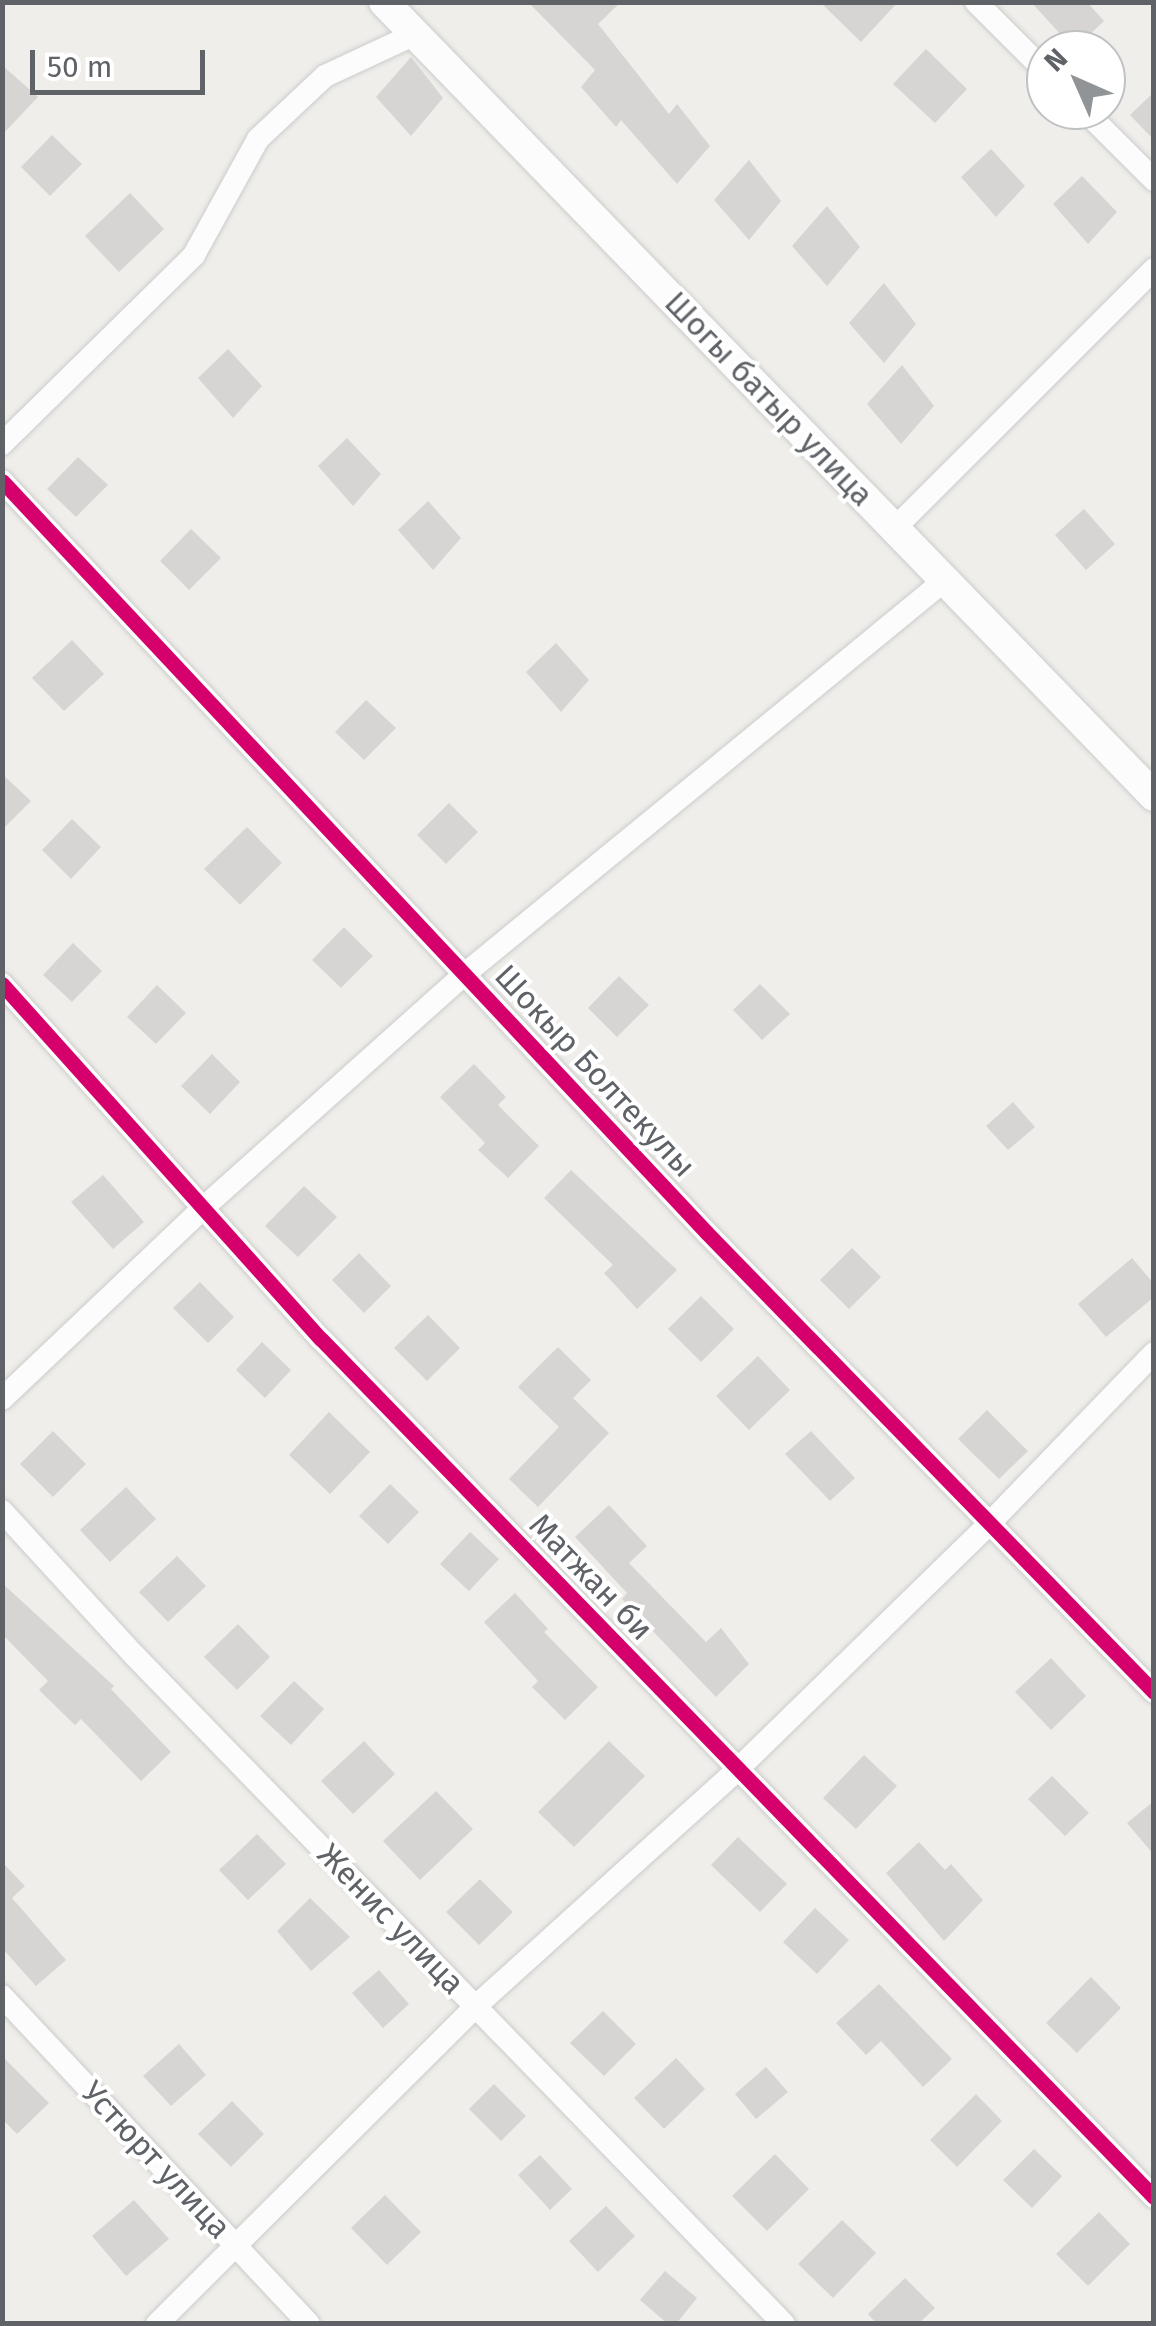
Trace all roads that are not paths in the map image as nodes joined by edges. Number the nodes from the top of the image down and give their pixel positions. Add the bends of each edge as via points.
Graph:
1 (384, 2) edge
2 (976, 2) edge
3 (415, 34) junction
4 (1026, 52) edge
5 (1104, 130) edge
6 (1154, 180) edge
7 (1154, 269) edge
8 (2, 444) edge
9 (2, 481) edge
10 (895, 528) junction
11 (946, 580) junction
12 (1154, 796) edge
13 (466, 973) junction
14 (2, 984) edge
15 (203, 1208) junction
16 (1154, 1352) edge
17 (2, 1399) edge
18 (2, 1511) edge
19 (988, 1524) junction
20 (1154, 1692) edge
21 (739, 1768) junction
22 (2, 1996) edge
23 (476, 2006) junction
24 (1154, 2197) edge
25 (233, 2243) junction
26 (156, 2324) edge
27 (309, 2324) edge
28 (784, 2324) edge

1 - 3 street, Шогы батыр улица
2 - 4 street
3 - 8 street via 326,76 258,139 194,255
3 - 10 street, Шогы батыр улица
5 - 6 street
7 - 10 street
9 - 13 street, Шокыр Болтекулы
10 - 11 street, Шогы батыр улица
11 - 12 street, Шогы батыр улица
11 - 13 street
13 - 15 street
13 - 19 street, Шокыр Болтекулы
14 - 15 street, Матжан би
15 - 17 street
15 - 21 street, Матжан би via 334,1353
16 - 19 street
18 - 23 street, Женис улица
19 - 20 street, Шокыр Болтекулы
19 - 21 street
21 - 23 street
21 - 24 street, Матжан би
22 - 25 street, Устюрт улица
23 - 25 street
23 - 28 street, Женис улица
25 - 26 street
25 - 27 street, Устюрт улица

